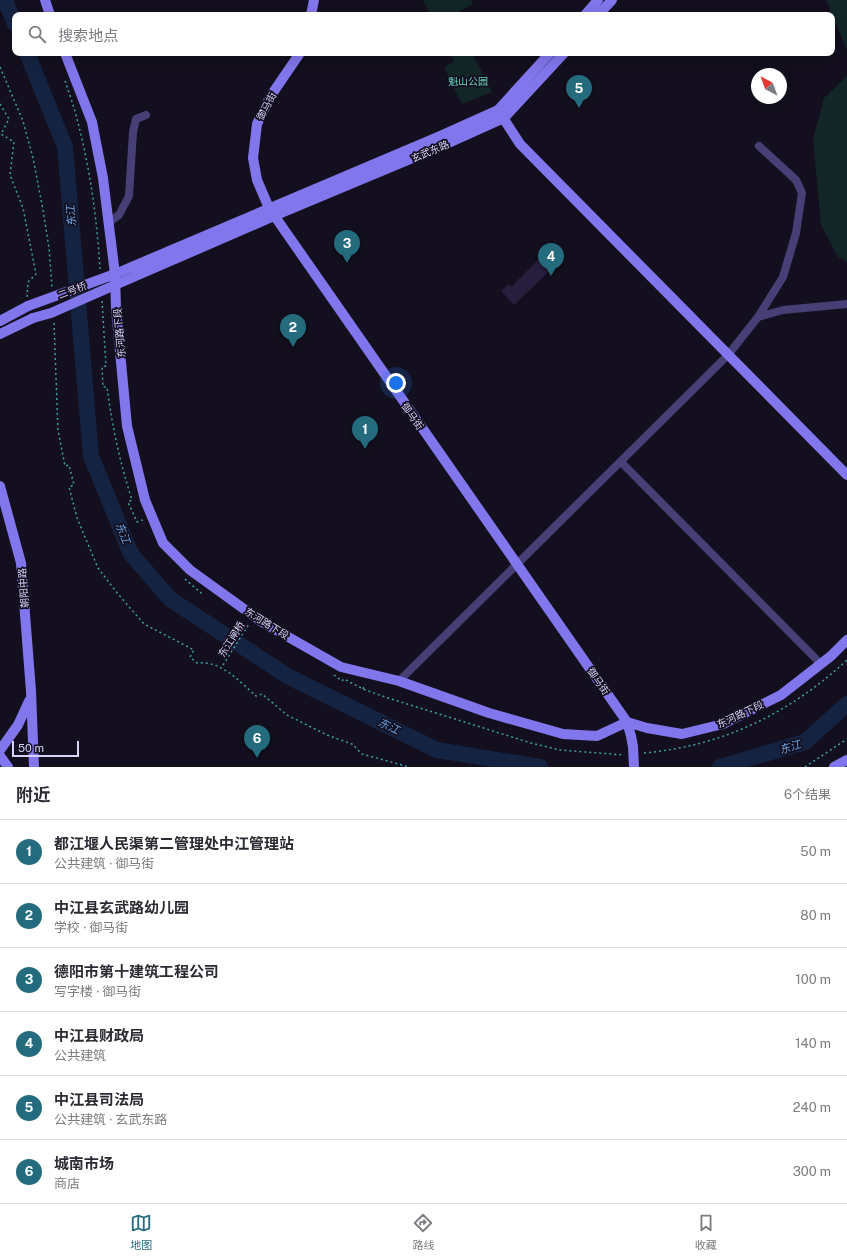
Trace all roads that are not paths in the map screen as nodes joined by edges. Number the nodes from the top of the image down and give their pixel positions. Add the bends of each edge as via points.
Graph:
1 (45, 0) edge
2 (314, 0) edge
3 (598, 0) edge
4 (612, 0) edge
5 (49, 12) edge
6 (312, 12) edge
7 (588, 12) edge
8 (601, 12) edge
9 (66, 56) edge
10 (298, 56) edge
11 (548, 56) edge
12 (561, 56) edge
13 (501, 114) junction
14 (146, 115) dead end
15 (758, 146) dead end
16 (271, 212) junction
17 (108, 223) junction
18 (115, 274) junction
19 (115, 285) junction
20 (847, 304) edge
21 (758, 317) junction
22 (0, 321) edge
23 (0, 334) edge
24 (728, 355) junction
25 (621, 462) junction
26 (847, 475) edge
27 (0, 486) edge
28 (517, 564) junction
29 (847, 640) edge
30 (821, 664) junction
31 (399, 681) junction
32 (31, 691) junction
33 (627, 722) junction
34 (0, 750) edge
35 (0, 756) edge
36 (847, 760) edge
37 (8, 767) edge
38 (34, 767) edge
39 (634, 767) edge
40 (834, 767) edge

1 - 5 street
2 - 6 street
3 - 7 street
4 - 8 street
9 - 17 street, 东河路下段 via 92,122
10 - 16 street, 御马街 via 270,97 257,124 253,158 258,180
11 - 13 street, 玄武东路
12 - 13 street, 玄武东路
13 - 16 street, 玄武东路 via 444,145
13 - 24 street via 520,144
14 - 17 street via 136,119 133,132 129,196 119,215
15 - 21 street via 796,180 802,193 796,233 783,277
16 - 18 street, 二号桥
16 - 19 street, 二号桥
16 - 28 street, 御马街
17 - 18 street, 东河路下段
18 - 19 street, 东河路下段
18 - 22 street, 二号桥, bridge via 28,307
19 - 23 street, 二号桥, bridge
19 - 31 street, 东河路下段 via 127,426 145,500 163,543 190,570 262,622 341,667
20 - 21 street via 783,310
21 - 24 street
24 - 25 street
24 - 26 street
25 - 28 street
25 - 30 street
27 - 32 street, 朝阳中路 via 21,563
28 - 31 street
28 - 33 street, 御马街
29 - 30 street, 东河路下段
30 - 33 street, 东河路下段 via 780,695 724,724 682,734
31 - 33 street, 东河路下段 via 489,713 563,734 597,736
32 - 34 street via 21,721
32 - 38 street, 朝阳中路
33 - 39 street, 御马街, bridge via 636,750
35 - 37 street
36 - 40 street

